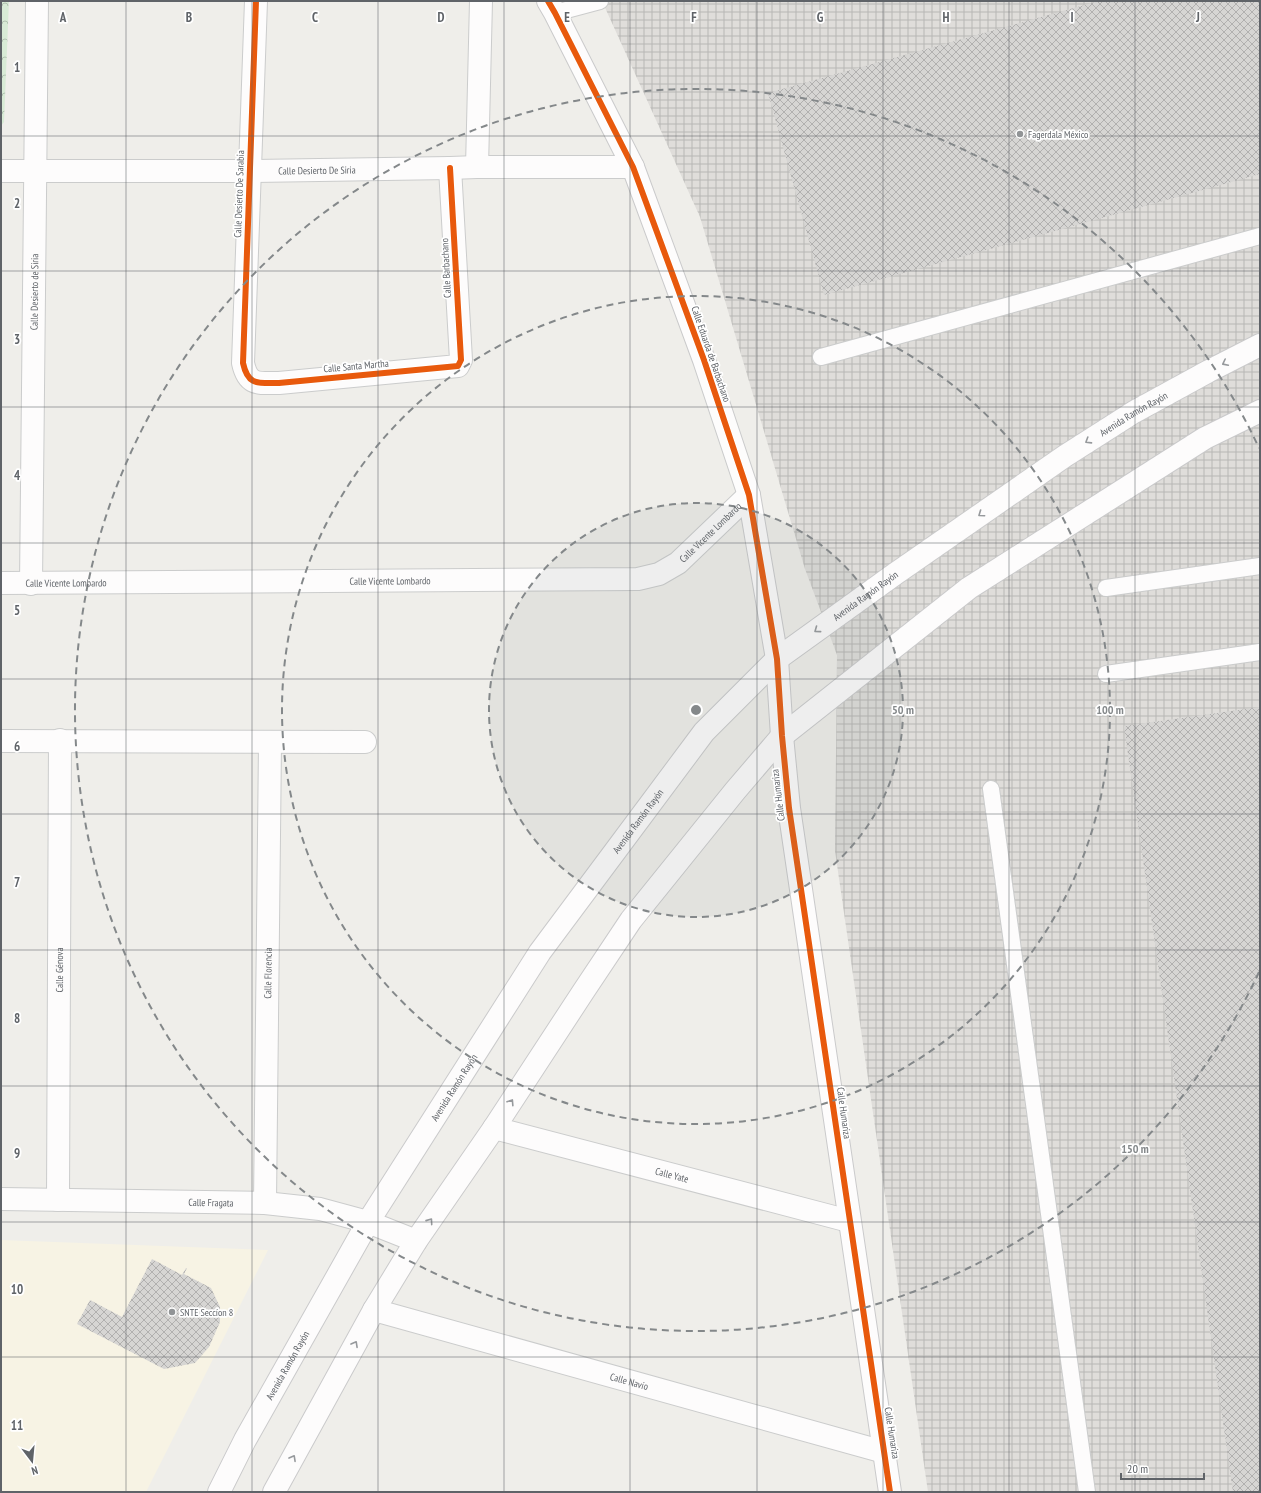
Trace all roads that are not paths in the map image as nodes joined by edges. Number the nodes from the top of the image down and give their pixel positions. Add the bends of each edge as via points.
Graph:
1 (37, 1) edge
2 (256, 1) edge
3 (481, 1) edge
4 (600, 1) edge
5 (551, 7) edge
6 (477, 167) junction
7 (633, 167) junction
8 (450, 168) junction
9 (1, 171) edge
10 (36, 171) junction
11 (250, 171) junction
12 (1260, 236) edge
13 (1260, 345) edge
14 (821, 357) dead end
15 (458, 366) joint
16 (256, 382) joint
17 (1260, 411) edge
18 (749, 495) junction
19 (1260, 566) edge
20 (1, 583) edge
21 (31, 584) junction
22 (1106, 588) dead end
23 (1260, 652) edge
24 (777, 659) junction
25 (1106, 674) dead end
26 (782, 736) junction
27 (60, 740) junction
28 (1, 741) edge
29 (365, 742) dead end
30 (270, 743) junction
31 (991, 788) dead end
32 (494, 1128) junction
33 (1, 1199) edge
34 (58, 1200) junction
35 (265, 1202) junction
36 (849, 1221) junction
37 (368, 1222) junction
38 (416, 1241) junction
39 (374, 1310) junction
40 (884, 1452) junction
41 (219, 1492) edge
42 (274, 1492) edge
43 (890, 1492) edge
44 (1087, 1492) edge

1 - 10 street, Calle Desierto de Siria
2 - 11 street, Calle Desierto De Sarabia
3 - 6 street
4 - 5 lane
5 - 7 street, Calle Eduarda de Barbachano
6 - 7 street, Calle Desierto De Siria
6 - 8 street, Calle Desierto De Siria
7 - 18 street, Calle Eduarda de Barbachano via 704,360
8 - 11 street, Calle Desierto De Siria
8 - 15 street, Calle Barbachano via 461,360
9 - 10 street, Calle Desierto De Siria
10 - 11 street, Calle Desierto De Siria
10 - 21 street, Calle Desierto de Siria
11 - 16 street, Calle Desierto De Sarabia via 243,363 249,379
12 - 14 lane
13 -> 24 street, Avenida Ramón Rayón via 1134,412 1065,456
15 - 16 street, Calle Santa Martha via 279,383
17 - 26 street via 1205,438 969,588
18 - 21 street, Calle Vicente Lombardo via 678,563 659,574 638,579
18 - 24 street, Calle Eduarda de Barbachano
19 - 22 lane
20 - 21 street, Calle Vicente Lombardo
23 - 25 lane
24 - 26 street, Calle Eduarda de Barbachano
24 - 37 street, Avenida Ramón Rayón via 704,732 540,952
32 -> 26 street via 631,920
26 - 36 street, Calle Humariza via 789,808
27 - 28 street
27 - 30 street
27 - 34 street, Calle Génova
29 - 30 street
30 - 35 street, Calle Florencia
31 - 44 lane
32 - 36 street, Calle Yate
38 -> 32 street
33 - 34 street, Calle Fragata
34 - 35 street, Calle Fragata
35 - 37 street, Calle Fragata via 320,1209
36 - 40 street, Calle Humariza
37 - 38 street, Calle Fragata
37 - 41 street, Avenida Ramón Rayón
38 - 39 street
39 - 40 street, Calle Navío
42 -> 39 street
40 - 43 street, Calle Humariza

